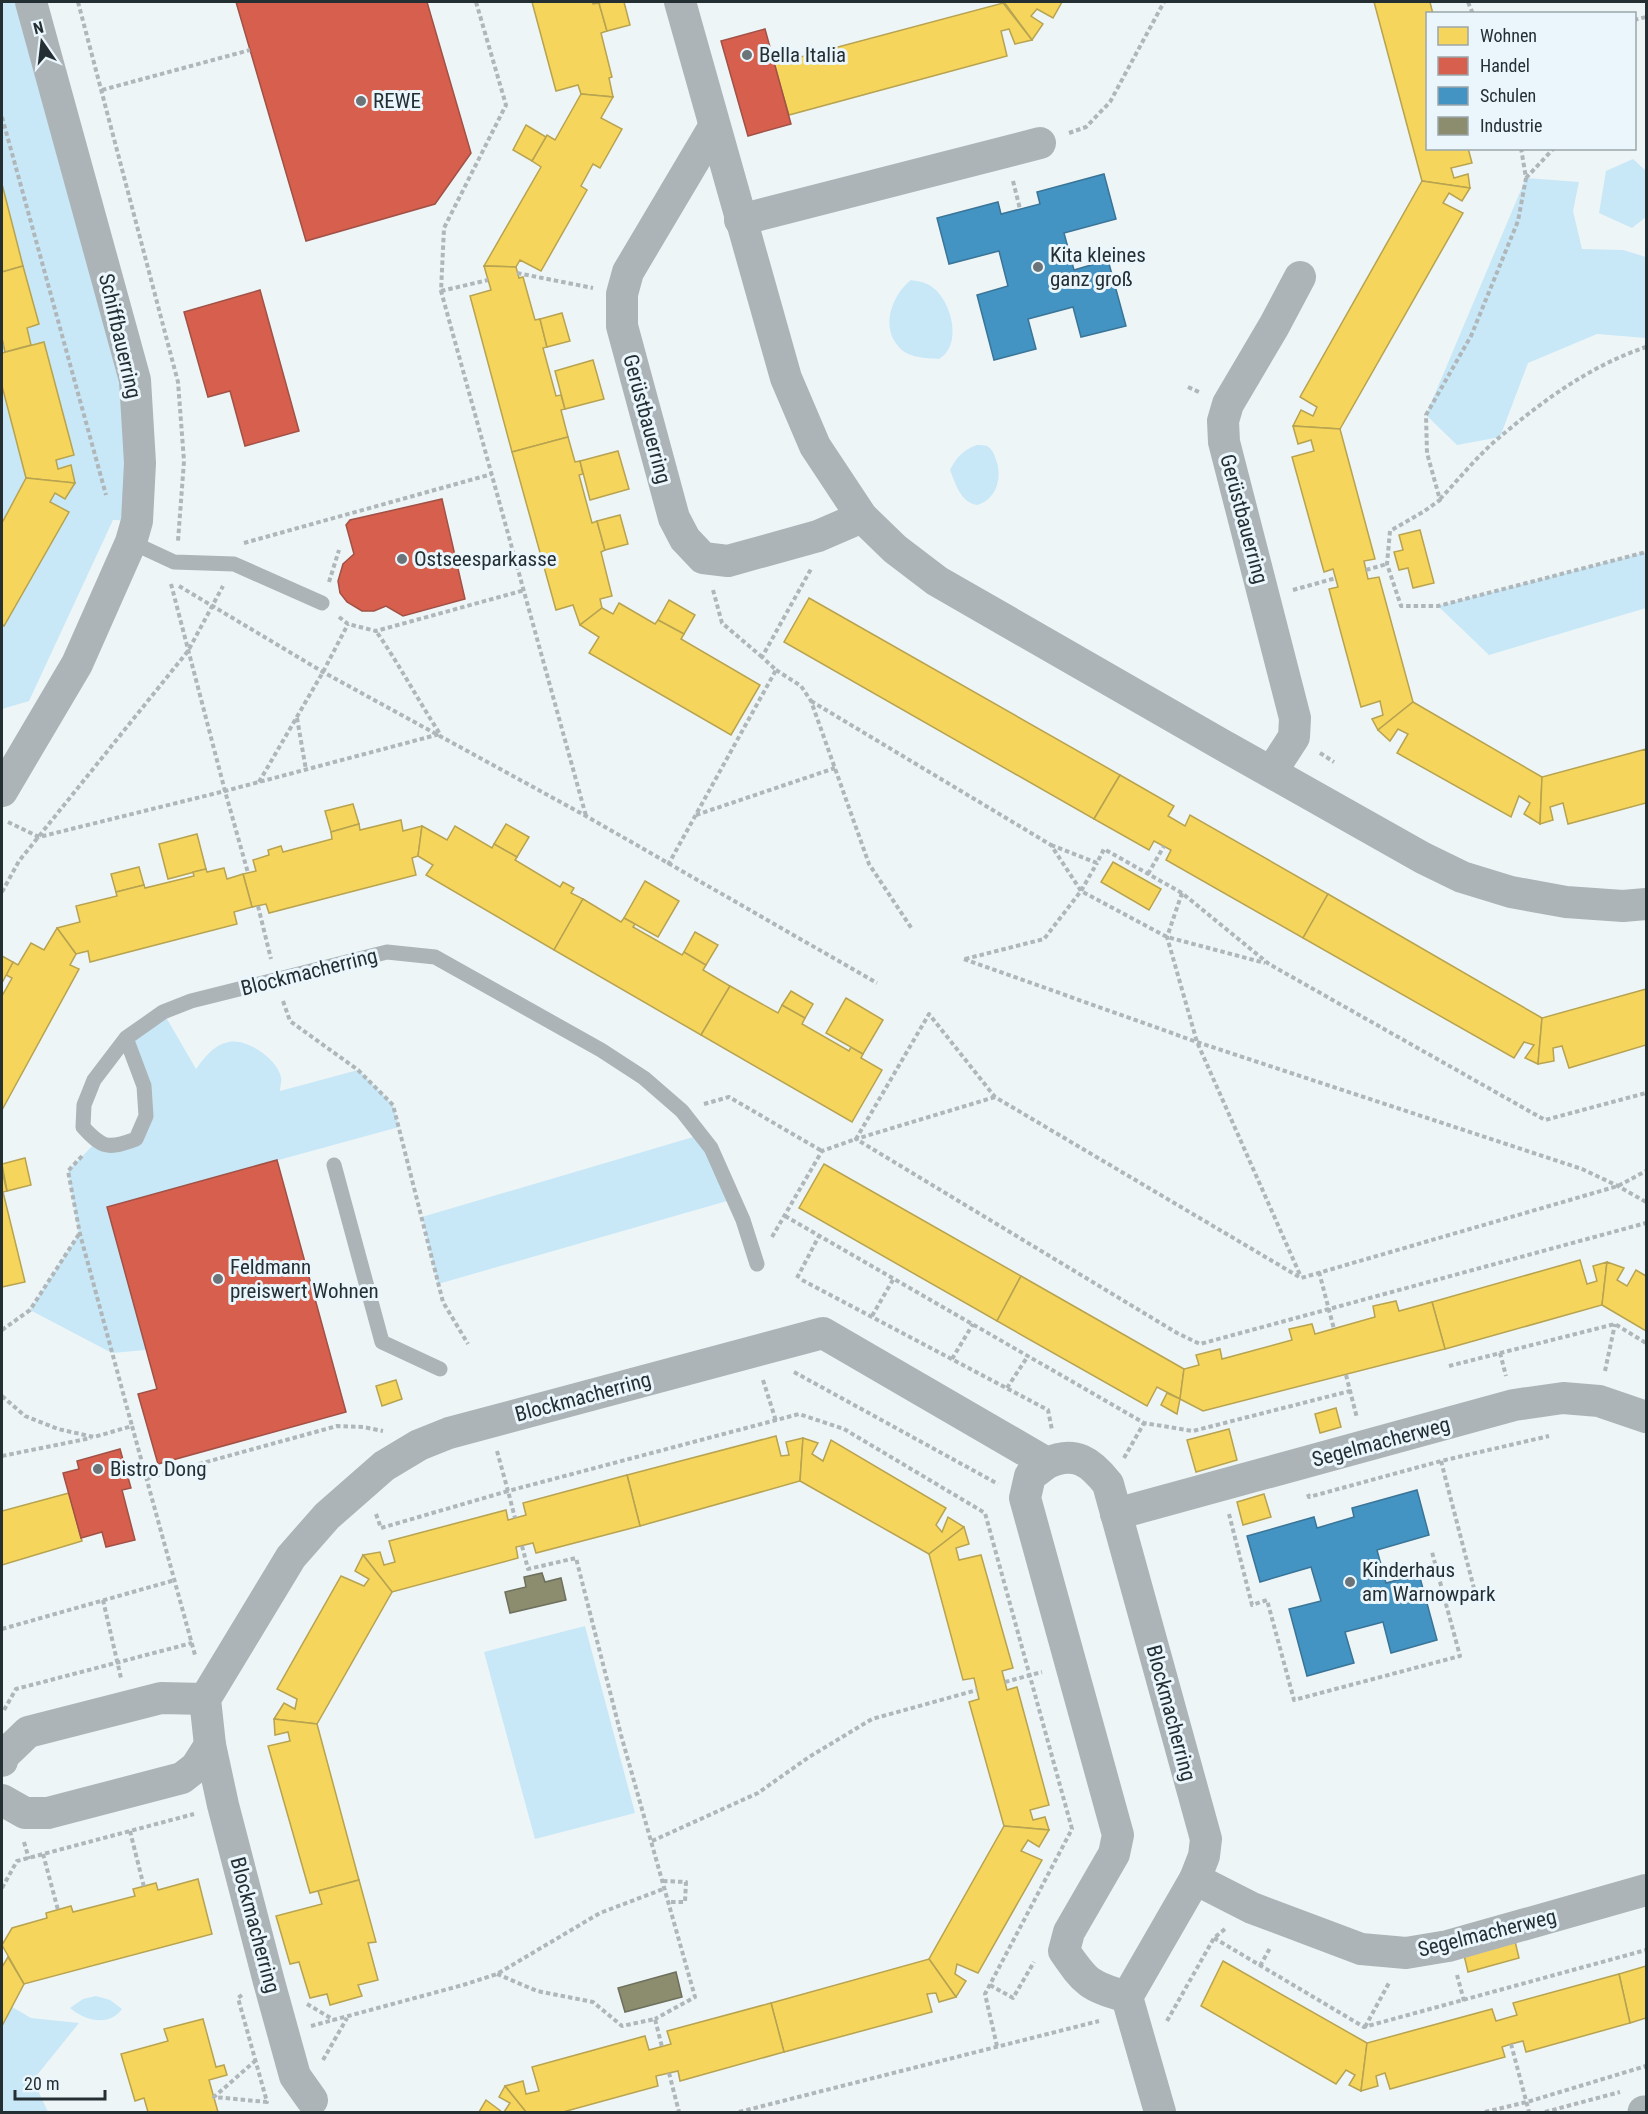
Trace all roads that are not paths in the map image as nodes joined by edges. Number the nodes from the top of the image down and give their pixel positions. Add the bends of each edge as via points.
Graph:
1 (31, 2) edge
2 (680, 2) edge
3 (714, 127) junction
4 (1040, 143) road end
5 (741, 220) junction
6 (1300, 277) dead end
7 (862, 517) junction
8 (131, 542) junction
9 (322, 603) road end
10 (1272, 771) junction
11 (4, 782) edge
12 (1647, 904) edge
13 (126, 1038) junction
14 (334, 1165) dead end
15 (757, 1264) road end
16 (440, 1369) dead end
17 (1647, 1417) edge
18 (1053, 1461) junction
19 (1116, 1514) junction
20 (205, 1699) junction
21 (210, 1745) junction
22 (2, 1761) edge
23 (2, 1800) edge
24 (1195, 1879) junction
25 (1647, 1890) edge
26 (1127, 1997) junction
27 (309, 2096) road end
28 (1160, 2112) edge

1 - 8 street, Schiffbauerring via 135,380 140,463 137,521
2 - 3 street
3 - 5 street
3 - 7 street, Gerüstbauerring via 628,272 622,294 622,326 674,518 685,539 703,558 728,561 818,537
4 - 5 street
5 - 7 street via 786,378 815,447
6 - 10 street, Gerüstbauerring via 1235,389 1222,421 1224,442 1296,718 1294,737
7 - 10 street via 895,549 937,580
8 - 9 lane via 174,562 234,564
8 - 11 street, Schiffbauerring via 77,664
10 - 12 street via 1462,877 1511,892 1566,902
13 - 13 lane, Blockmacherring via 94,1080 84,1105 82,1127 96,1142 115,1147 136,1139 146,1116 144,1086
13 - 15 lane, Blockmacherring via 163,1012 190,1001 387,952 435,957 645,1078 682,1111 711,1148 743,1220
14 - 16 lane via 382,1342
17 - 19 street, Segelmacherweg via 1599,1401 1563,1398 1514,1405
18 - 19 street, Blockmacherring via 1078,1459 1095,1467 1108,1484
18 - 20 street, Blockmacherring via 823,1333 489,1422 419,1445 384,1466 327,1516 291,1557
18 - 26 street via 1030,1476 1024,1498 1118,1835 1114,1854 1069,1932 1064,1951 1082,1976 1098,1989
19 - 24 street, Blockmacherring via 1206,1839
20 - 21 street, Blockmacherring
20 - 22 street via 161,1698 28,1732
21 - 23 street via 196,1767 182,1778 48,1813 25,1813
21 - 27 street, Blockmacherring via 295,2076
24 - 25 street, Segelmacherweg via 1252,1908 1361,1949 1406,1953 1448,1946
24 - 26 street, Blockmacherring
26 - 28 street

